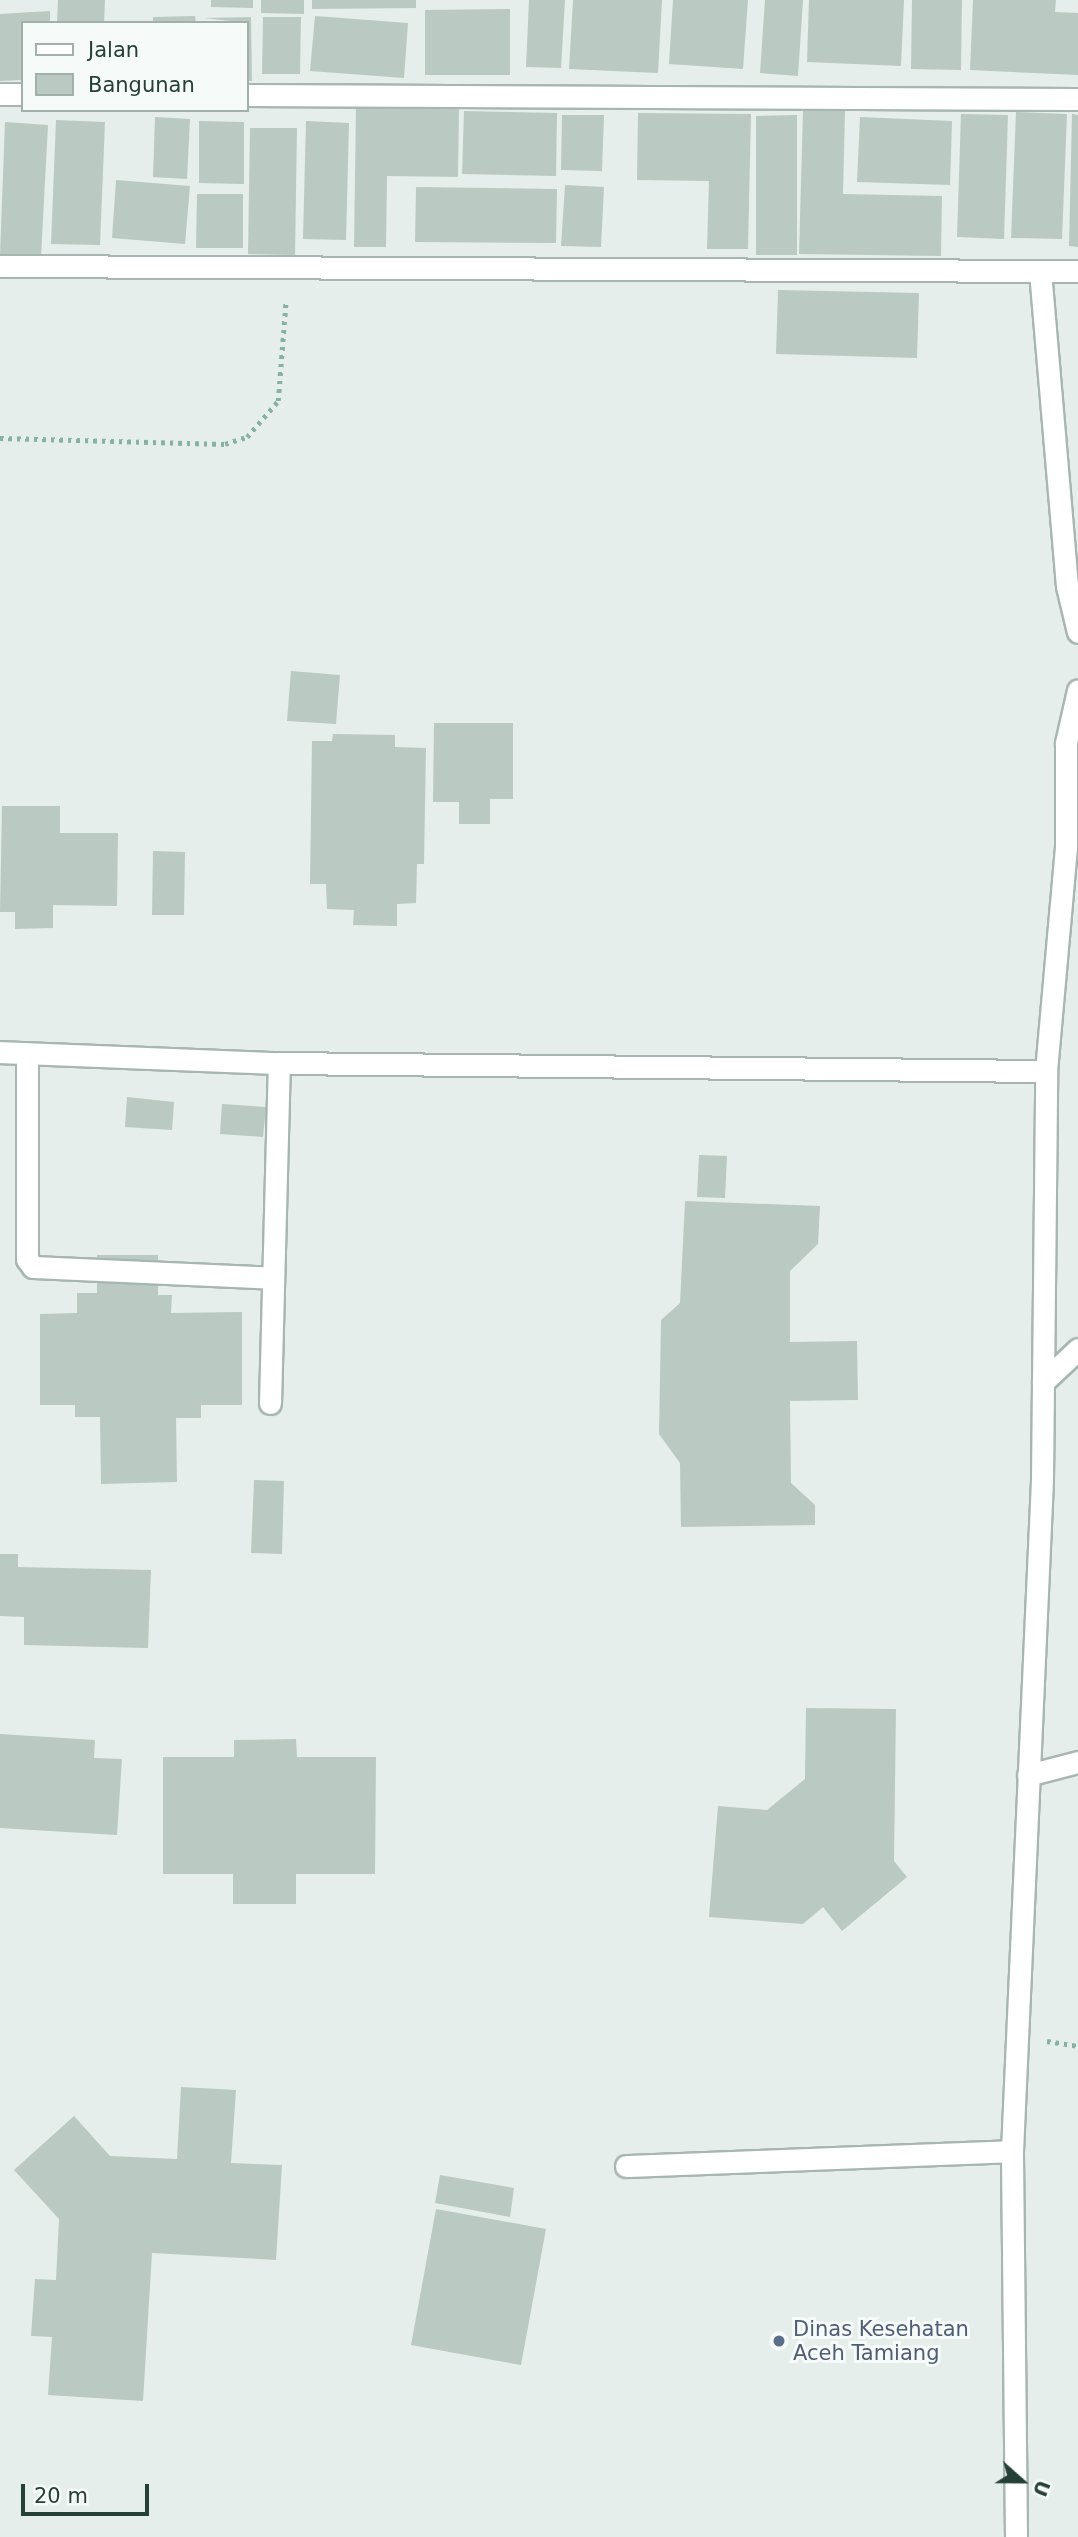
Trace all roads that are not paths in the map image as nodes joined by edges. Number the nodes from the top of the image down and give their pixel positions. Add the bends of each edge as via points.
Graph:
1 (0, 94) edge
2 (21, 94) edge
3 (248, 95) edge
4 (1078, 99) edge
5 (0, 266) edge
6 (1040, 271) junction
7 (1078, 271) edge
8 (1078, 632) edge
9 (1078, 690) edge
10 (0, 1052) edge
11 (27, 1054) junction
12 (279, 1063) junction
13 (1046, 1071) junction
14 (273, 1278) junction
15 (1078, 1349) edge
16 (1043, 1382) junction
17 (270, 1403) dead end
18 (1078, 1762) edge
19 (1028, 1775) junction
20 (1012, 2151) junction
21 (626, 2166) dead end
22 (1016, 2537) edge

1 - 2 street
3 - 4 street
5 - 6 street
6 - 7 street
6 - 8 street via 1067,586
9 - 13 street via 1066,743 1066,847
10 - 11 street
11 - 12 street
11 - 14 street via 27,1259 33,1267
12 - 13 street
12 - 14 street
13 - 16 street
14 - 17 street
15 - 16 street
16 - 19 street
18 - 19 street
19 - 20 street
20 - 21 street
20 - 22 street

